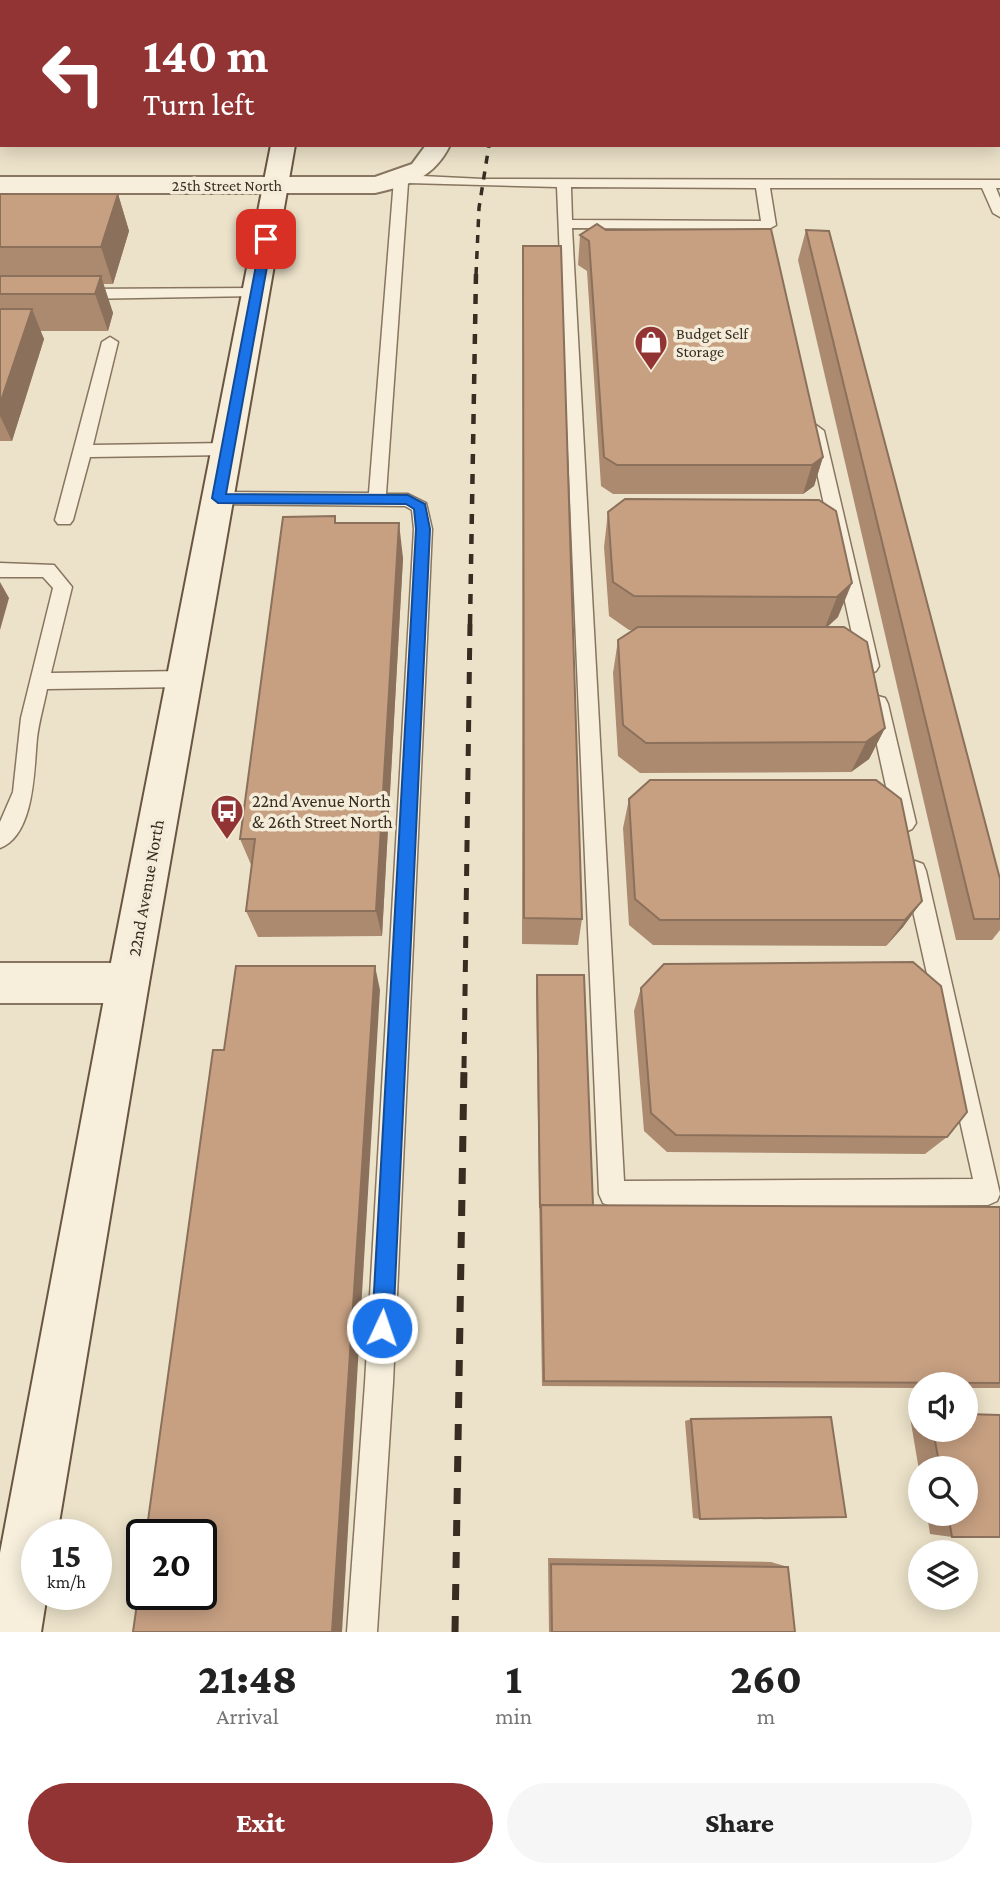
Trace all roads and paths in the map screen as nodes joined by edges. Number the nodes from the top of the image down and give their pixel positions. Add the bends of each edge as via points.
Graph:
1 (283, 147) edge
2 (437, 147) edge
3 (401, 179) junction
4 (564, 183) junction
5 (762, 183) junction
6 (993, 184) edge
7 (0, 185) edge
8 (277, 185) junction
9 (1000, 213) edge
10 (565, 225) junction
11 (769, 226) junction
12 (775, 251) edge
13 (256, 293) junction
14 (63, 294) edge
15 (110, 342) dead end
16 (812, 413) edge
17 (228, 449) junction
18 (83, 451) junction
19 (218, 498) junction
20 (377, 499) junction
21 (64, 520) dead end
22 (0, 570) edge
23 (184, 679) junction
24 (39, 681) junction
25 (0, 839) edge
26 (0, 983) edge
27 (128, 983) junction
28 (13, 1632) edge
29 (362, 1632) edge

1 - 8 main road, 22nd Avenue North
2 - 3 main road, 25th Street North via 432,160
3 - 4 lane
3 - 8 main road, 25th Street North via 375,185
3 - 20 lane
4 - 5 lane
4 - 10 lane
5 - 6 lane
5 - 11 lane
6 - 9 lane
7 - 8 main road, 25th Street North
8 - 13 main road, 22nd Avenue North
10 - 11 lane
10 - 16 lane via 612,1194 988,1192
11 - 12 lane
13 - 14 lane
13 - 17 main road, 22nd Avenue North
15 - 18 lane
17 - 18 lane
17 - 19 main road, 22nd Avenue North
18 - 21 lane
19 - 20 lane
19 - 23 main road, 22nd Avenue North
20 - 29 lane via 408,499 420,507 423,529
22 - 24 lane via 48,570 63,587
23 - 24 lane
23 - 27 main road, 22nd Avenue North
24 - 25 lane via 27,740 25,793
26 - 27 main road
27 - 28 main road, 22nd Avenue North

